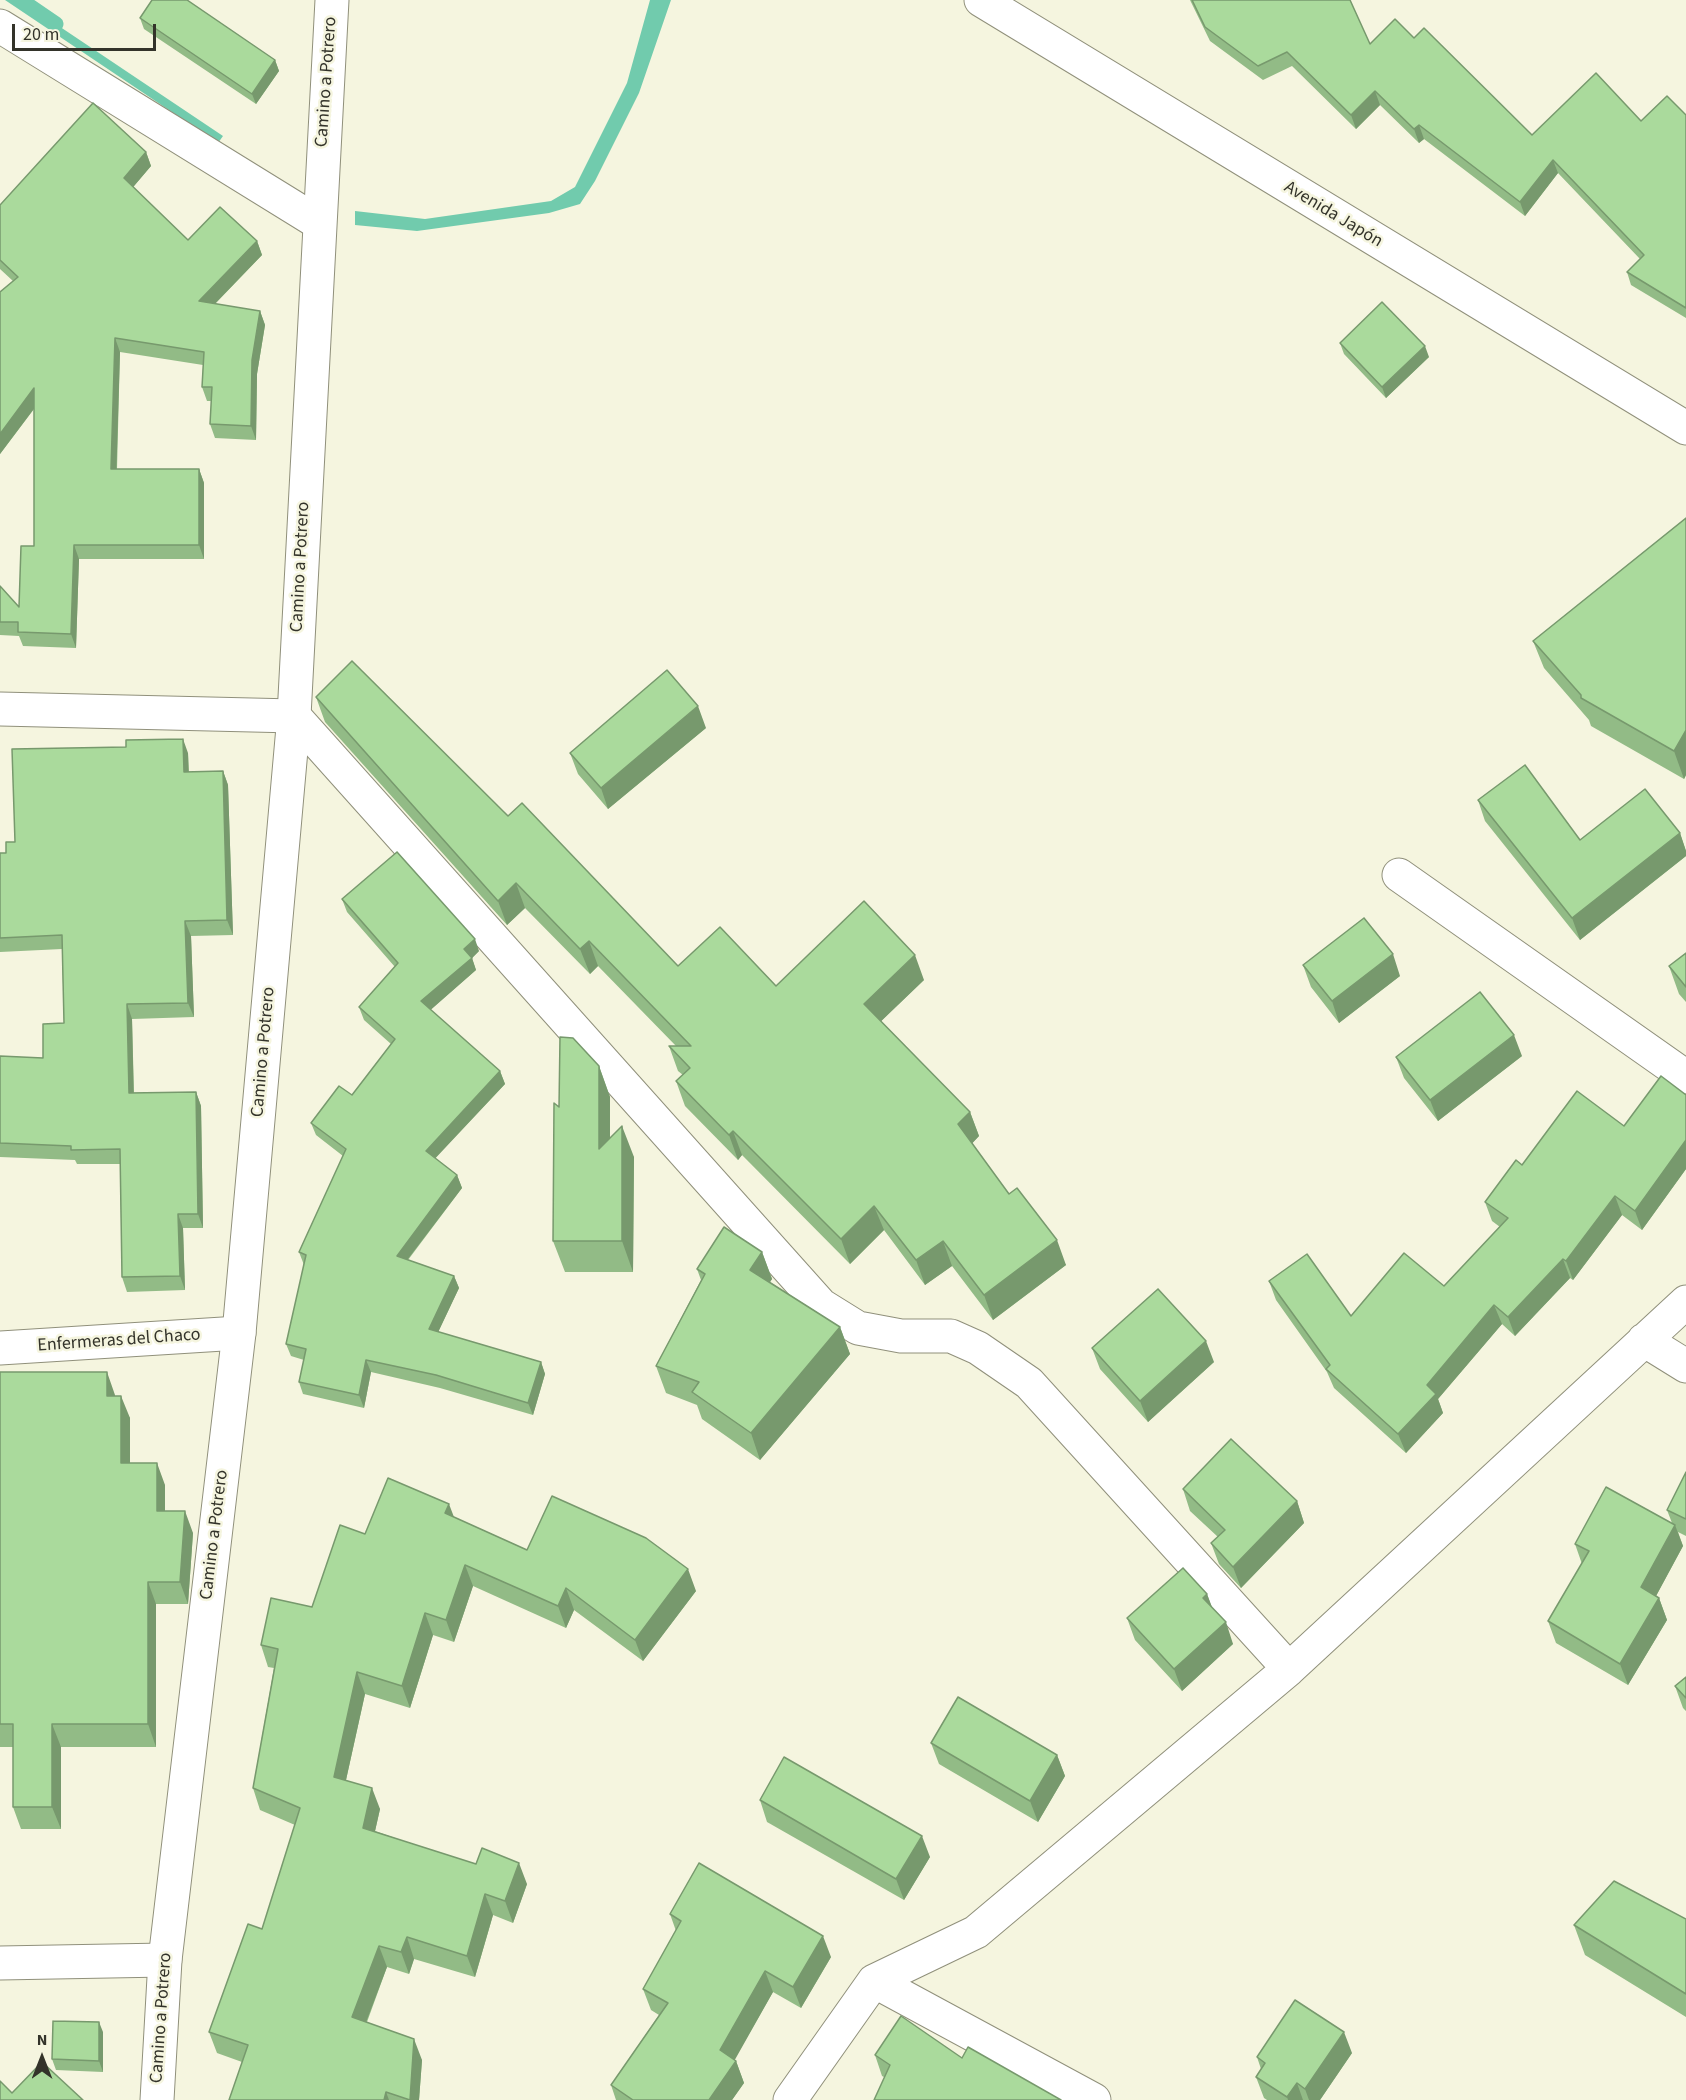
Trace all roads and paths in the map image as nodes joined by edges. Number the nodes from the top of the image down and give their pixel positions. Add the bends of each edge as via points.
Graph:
1 (332, 0) edge
2 (981, 0) edge
3 (0, 26) edge
4 (318, 223) junction
5 (1686, 428) edge
6 (0, 709) edge
7 (294, 717) junction
8 (1399, 875) dead end
9 (1686, 1077) edge
10 (1686, 1302) edge
11 (238, 1333) junction
12 (1644, 1340) junction
13 (0, 1348) edge
14 (1686, 1366) edge
15 (1288, 1669) junction
16 (165, 1960) junction
17 (0, 1963) edge
18 (874, 1981) junction
19 (157, 2100) edge
20 (790, 2100) edge
21 (1094, 2100) edge

1 - 4 street, Camino a Potrero
2 - 5 street, Avenida Japón
3 - 4 street
4 - 7 street, Camino a Potrero
6 - 7 street
7 - 11 street, Camino a Potrero
7 - 15 street via 821,1305 858,1328 900,1336 951,1336 978,1348 1029,1383
8 - 9 street
10 - 12 street
11 - 13 street, Enfermeras del Chaco
11 - 16 street, Camino a Potrero
12 - 14 street
12 - 15 street
15 - 18 street via 976,1932
16 - 17 street
16 - 19 street, Camino a Potrero
18 - 20 street
18 - 21 street

